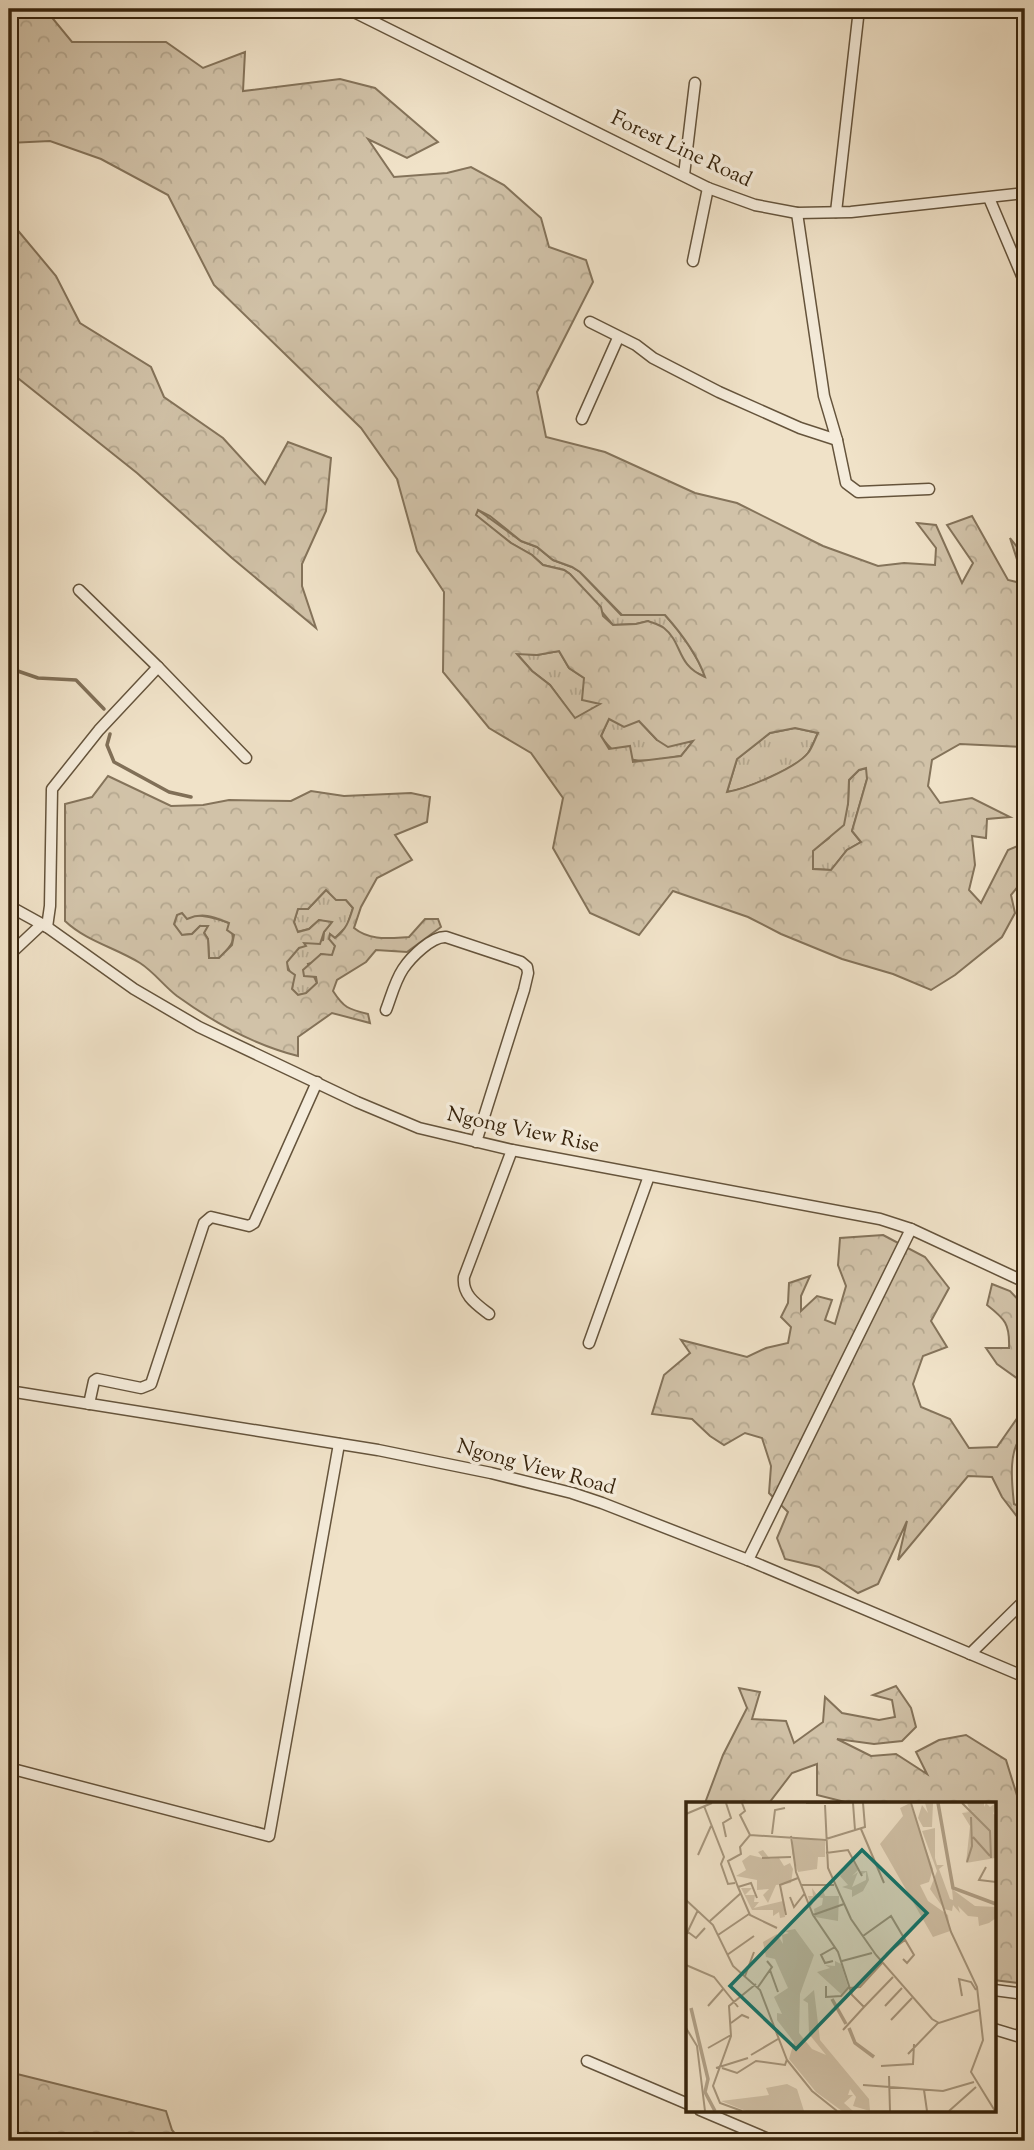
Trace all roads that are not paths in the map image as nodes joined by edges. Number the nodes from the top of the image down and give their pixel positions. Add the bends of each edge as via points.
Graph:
1 (348, 9) edge
2 (859, 9) edge
3 (695, 83) dead end
4 (684, 175) junction
5 (708, 188) junction
6 (1025, 193) edge
7 (989, 198) junction
8 (836, 212) junction
9 (797, 213) junction
10 (693, 261) dead end
11 (1025, 283) edge
12 (590, 322) dead end
13 (618, 338) junction
14 (582, 419) dead end
15 (837, 440) junction
16 (929, 489) dead end
17 (79, 590) dead end
18 (158, 667) junction
19 (246, 758) dead end
20 (9, 906) edge
21 (44, 926) junction
22 (9, 955) edge
23 (386, 1010) dead end
24 (317, 1082) junction
25 (476, 1142) junction
26 (512, 1150) junction
27 (649, 1176) junction
28 (911, 1229) junction
29 (1025, 1282) edge
30 (489, 1314) dead end
31 (589, 1343) dead end
32 (9, 1391) edge
33 (89, 1404) junction
34 (339, 1444) junction
35 (748, 1560) junction
36 (1025, 1600) edge
37 (970, 1654) junction
38 (1025, 1677) edge
39 (9, 1768) edge
40 (996, 1990) edge
41 (1025, 1994) edge
42 (1025, 2029) edge
43 (996, 2030) edge
44 (587, 2061) dead end
45 (686, 2103) edge
46 (705, 2112) edge
47 (773, 2141) edge

1 - 4 street, Forest Line Road
2 - 8 street
3 - 4 street
4 - 5 street, Forest Line Road
5 - 9 street, Forest Line Road via 755,205
5 - 10 street
6 - 7 street, Forest Line Road
7 - 8 street, Forest Line Road
7 - 11 street
8 - 9 street, Forest Line Road
9 - 15 street via 824,396
12 - 13 street
13 - 14 street
13 - 15 street via 719,392
15 - 16 street via 851,489
17 - 18 street
18 - 19 street
18 - 21 street via 54,784 50,906
20 - 21 street, Ngong View Rise
21 - 22 street
21 - 24 street, Ngong View Rise via 134,989 199,1027
23 - 25 street via 403,968 438,937 527,967 524,990
24 - 25 street, Ngong View Rise via 419,1128
24 - 33 street via 254,1223 249,1226 211,1217 204,1223 151,1384 141,1388 97,1379
25 - 26 street, Ngong View Rise
26 - 27 street, Ngong View Rise
26 - 30 street via 463,1284 466,1294
27 - 28 street, Ngong View Rise via 880,1219
27 - 31 street
28 - 29 street, Ngong View Rise
28 - 35 street
32 - 33 street, Ngong View Road
33 - 34 street, Ngong View Road
34 - 35 street, Ngong View Road via 572,1493
34 - 39 street via 269,1836
35 - 37 street, Ngong View Road
36 - 37 street
37 - 38 street, Ngong View Road
40 - 41 street
42 - 43 street via 1017,2036
44 - 45 street
46 - 47 street

